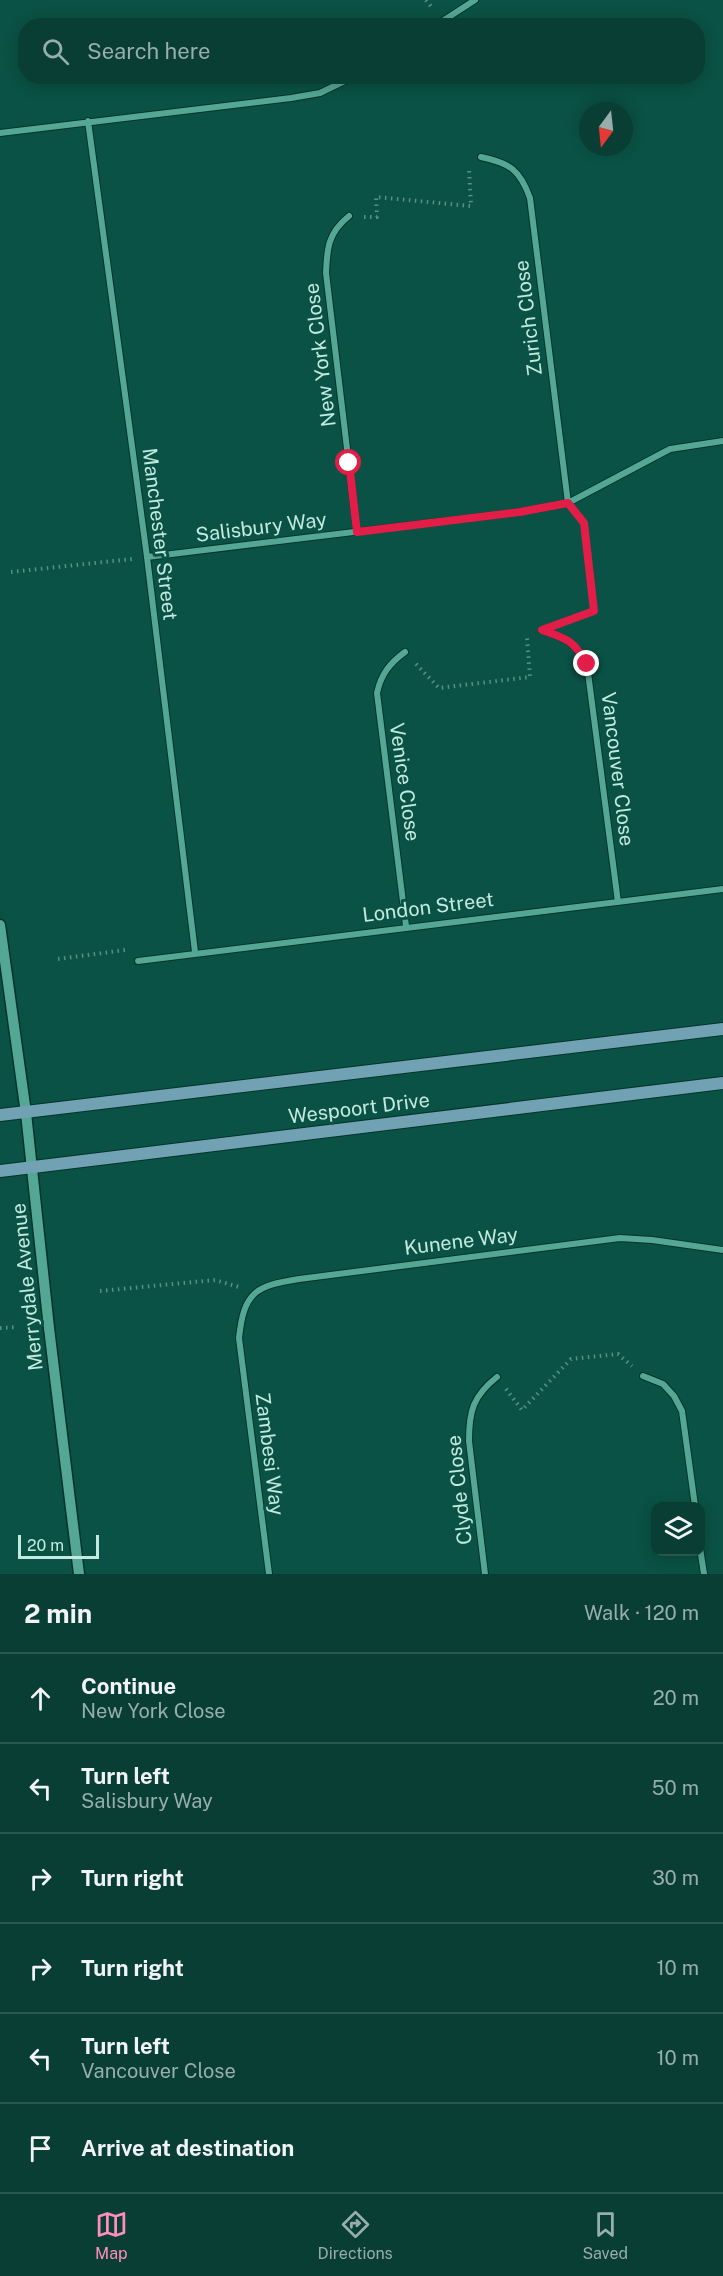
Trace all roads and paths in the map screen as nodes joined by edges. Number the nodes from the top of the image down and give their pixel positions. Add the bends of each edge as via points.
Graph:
1 (476, 0) edge
2 (448, 18) edge
3 (338, 84) edge
4 (88, 121) junction
5 (0, 133) edge
6 (481, 157) joint
7 (349, 216) joint
8 (723, 441) edge
9 (568, 503) junction
10 (357, 532) junction
11 (147, 557) junction
12 (11, 572) dead end
13 (542, 630) junction
14 (405, 652) joint
15 (723, 889) edge
16 (618, 902) junction
17 (0, 925) edge
18 (406, 926) junction
19 (195, 952) junction
20 (58, 959) dead end
21 (138, 961) joint
22 (723, 1029) edge
23 (723, 1083) edge
24 (26, 1113) junction
25 (0, 1115) edge
26 (32, 1167) junction
27 (0, 1171) edge
28 (723, 1251) edge
29 (100, 1291) dead end
30 (255, 1292) junction
31 (18, 1327) dead end
32 (0, 1328) edge
33 (643, 1376) joint
34 (496, 1377) joint
35 (694, 1502) edge
36 (701, 1556) edge
37 (79, 1574) edge
38 (269, 1574) edge
39 (485, 1574) edge
40 (704, 1574) edge

1 - 2 street
3 - 4 street via 320,93 301,96
4 - 5 street
4 - 11 street, Manchester Street
6 - 7 path via 468,159 471,206 376,197 376,217
6 - 9 street, Zurich Close via 501,161 514,169 525,182 530,198
7 - 10 street, New York Close via 330,239 326,273
8 - 9 street, Salisbury Way via 670,449
9 - 10 street, Salisbury Way
9 - 13 path via 584,523 594,611
10 - 11 street, Salisbury Way
11 - 12 path
11 - 19 street, Manchester Street
13 - 14 path via 527,632 530,677 439,688
13 - 16 street, Vancouver Close via 564,637 576,646 587,664
14 - 18 street, Venice Close via 384,673 377,693
15 - 16 street, London Street
16 - 18 street, London Street
17 - 24 street, Merrydale Avenue
18 - 19 street, London Street
19 - 21 street, London Street
20 - 21 path via 131,949
22 - 24 main road, Wespoort Drive
23 - 26 main road, Wespoort Drive
24 - 25 main road, Wespoort Drive
24 - 26 street, Merrydale Avenue
26 - 27 main road, Wespoort Drive
26 - 37 street, Merrydale Avenue
28 - 30 street, Kunene Way via 620,1238 299,1279 274,1283
29 - 30 path via 216,1280
30 - 38 street, Zambesi Way via 245,1304 239,1338
31 - 32 path
33 - 34 path via 618,1354 572,1359 522,1410
33 - 35 street via 663,1384 682,1411
34 - 39 street, Clyde Close via 482,1389 469,1418
36 - 40 street

